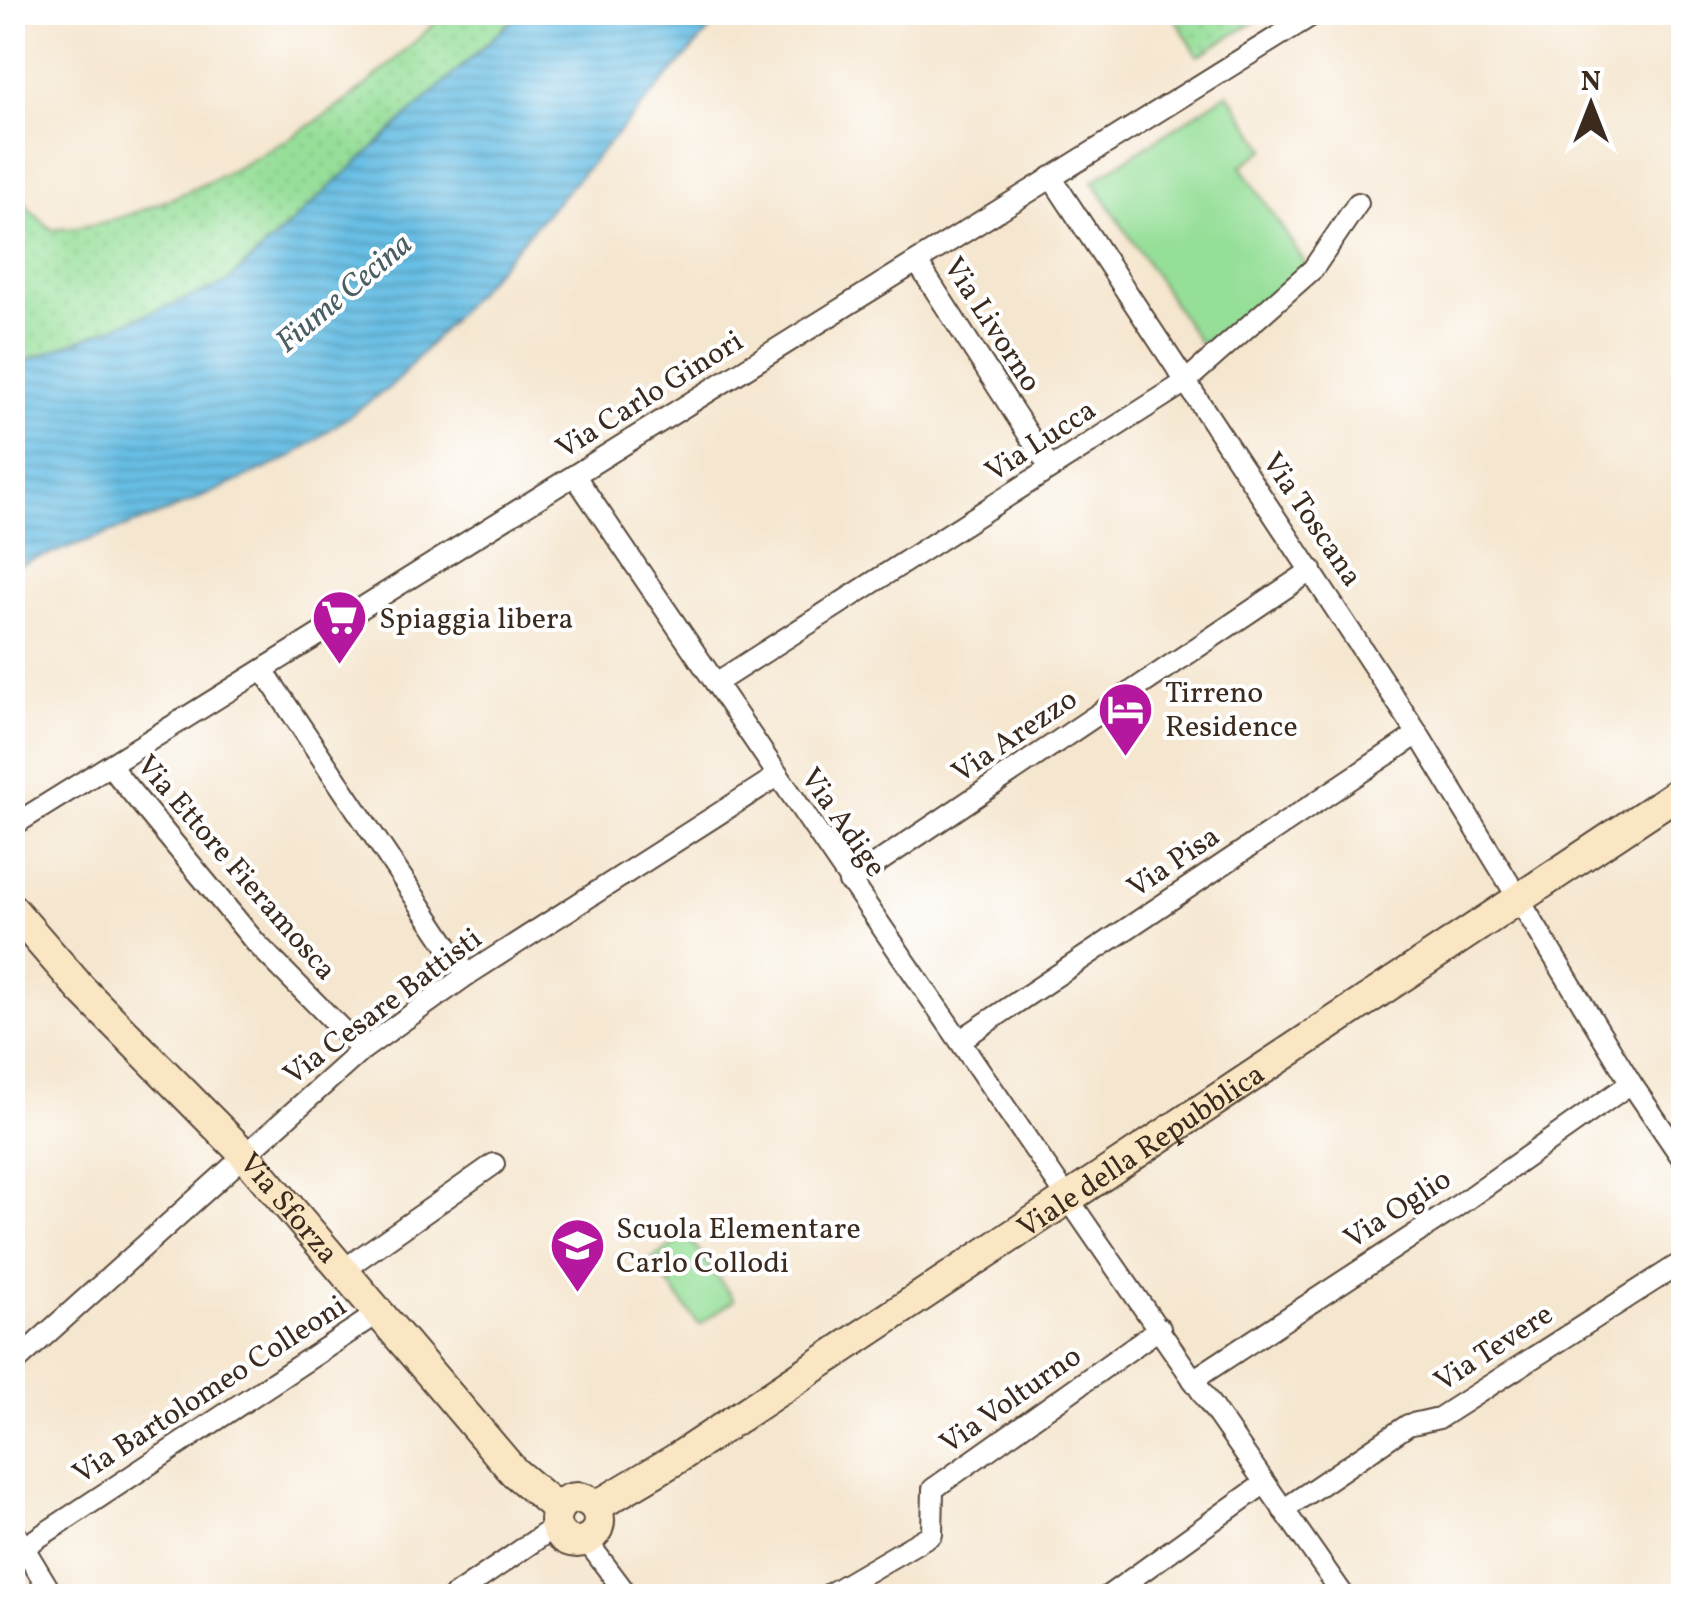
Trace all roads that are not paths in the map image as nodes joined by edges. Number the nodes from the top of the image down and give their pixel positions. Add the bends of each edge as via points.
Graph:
1 (1317, 12) edge
2 (1051, 177) junction
3 (1358, 203) dead end
4 (917, 262) junction
5 (1184, 383) junction
6 (1050, 468) junction
7 (576, 476) junction
8 (1312, 570) junction
9 (263, 670) junction
10 (716, 683) junction
11 (1418, 734) junction
12 (110, 766) junction
13 (776, 777) junction
14 (1684, 790) edge
15 (12, 826) edge
16 (849, 882) junction
17 (1520, 898) junction
18 (12, 910) edge
19 (467, 975) junction
20 (962, 1038) junction
21 (362, 1050) junction
22 (1631, 1083) junction
23 (242, 1153) junction
24 (1684, 1161) edge
25 (494, 1164) dead end
26 (1066, 1201) junction
27 (1684, 1261) edge
28 (343, 1270) junction
29 (377, 1314) junction
30 (1160, 1328) junction
31 (12, 1365) edge
32 (1193, 1380) junction
33 (1264, 1483) junction
34 (595, 1506) junction
35 (1283, 1510) junction
36 (557, 1517) junction
37 (12, 1528) edge
38 (586, 1540) junction
39 (24, 1547) junction
40 (53, 1596) edge
41 (454, 1596) edge
42 (628, 1596) edge
43 (826, 1596) edge
44 (1108, 1596) edge
45 (1344, 1596) edge

1 - 2 street, Via Carlo Ginori
2 - 4 street, Via Carlo Ginori
2 - 5 street, Via Toscana
3 - 5 street, Via Lucca via 1313,268
4 - 6 street, Via Livorno
4 - 7 street, Via Carlo Ginori
5 - 6 street, Via Lucca
5 - 8 street, Via Toscana
6 - 10 street, Via Lucca
7 - 9 street, Via Carlo Ginori
7 - 10 street, Via Adige
8 - 11 street, Via Toscana
8 - 16 street, Via Arezzo
9 - 12 street, Via Carlo Ginori
9 - 19 street
10 - 13 street, Via Adige
11 - 17 street, Via Toscana
11 - 20 street, Via Pisa
12 - 15 street, Via Carlo Ginori
12 - 21 street, Via Ettore Fieramosca via 255,942
13 - 16 street, Via Adige
13 - 19 street, Via Cesare Battisti
14 - 17 street, Viale della Repubblica
16 - 20 street, Via Adige
17 - 22 street, Via Toscana
17 - 26 street, Viale della Repubblica
18 - 23 street, Via Sforza
19 - 21 street, Via Cesare Battisti
20 - 26 street, Via Adige
21 - 23 street, Via Cesare Battisti
22 - 24 street, Via Toscana
22 - 32 street, Via Oglio
23 - 28 street, Via Sforza
23 - 31 street, Via Cesare Battisti
25 - 28 street
26 - 30 street
26 - 34 street, Viale della Repubblica
27 - 35 street, Via Tevere via 1440,1418 1408,1425
28 - 29 street, Via Sforza
29 - 36 street, Via Sforza
29 - 39 street, Via Bartolomeo Colleoni
30 - 32 street
30 - 43 street, Via Volturno via 933,1490 932,1534
32 - 33 street
33 - 35 street
33 - 44 street
34 - 36 street, Viale della Repubblica via 575,1498
34 - 38 street via 599,1526
35 - 45 street
36 - 38 street via 570,1541
36 - 41 street, Viale della Repubblica
37 - 39 street
38 - 42 street
39 - 40 street

